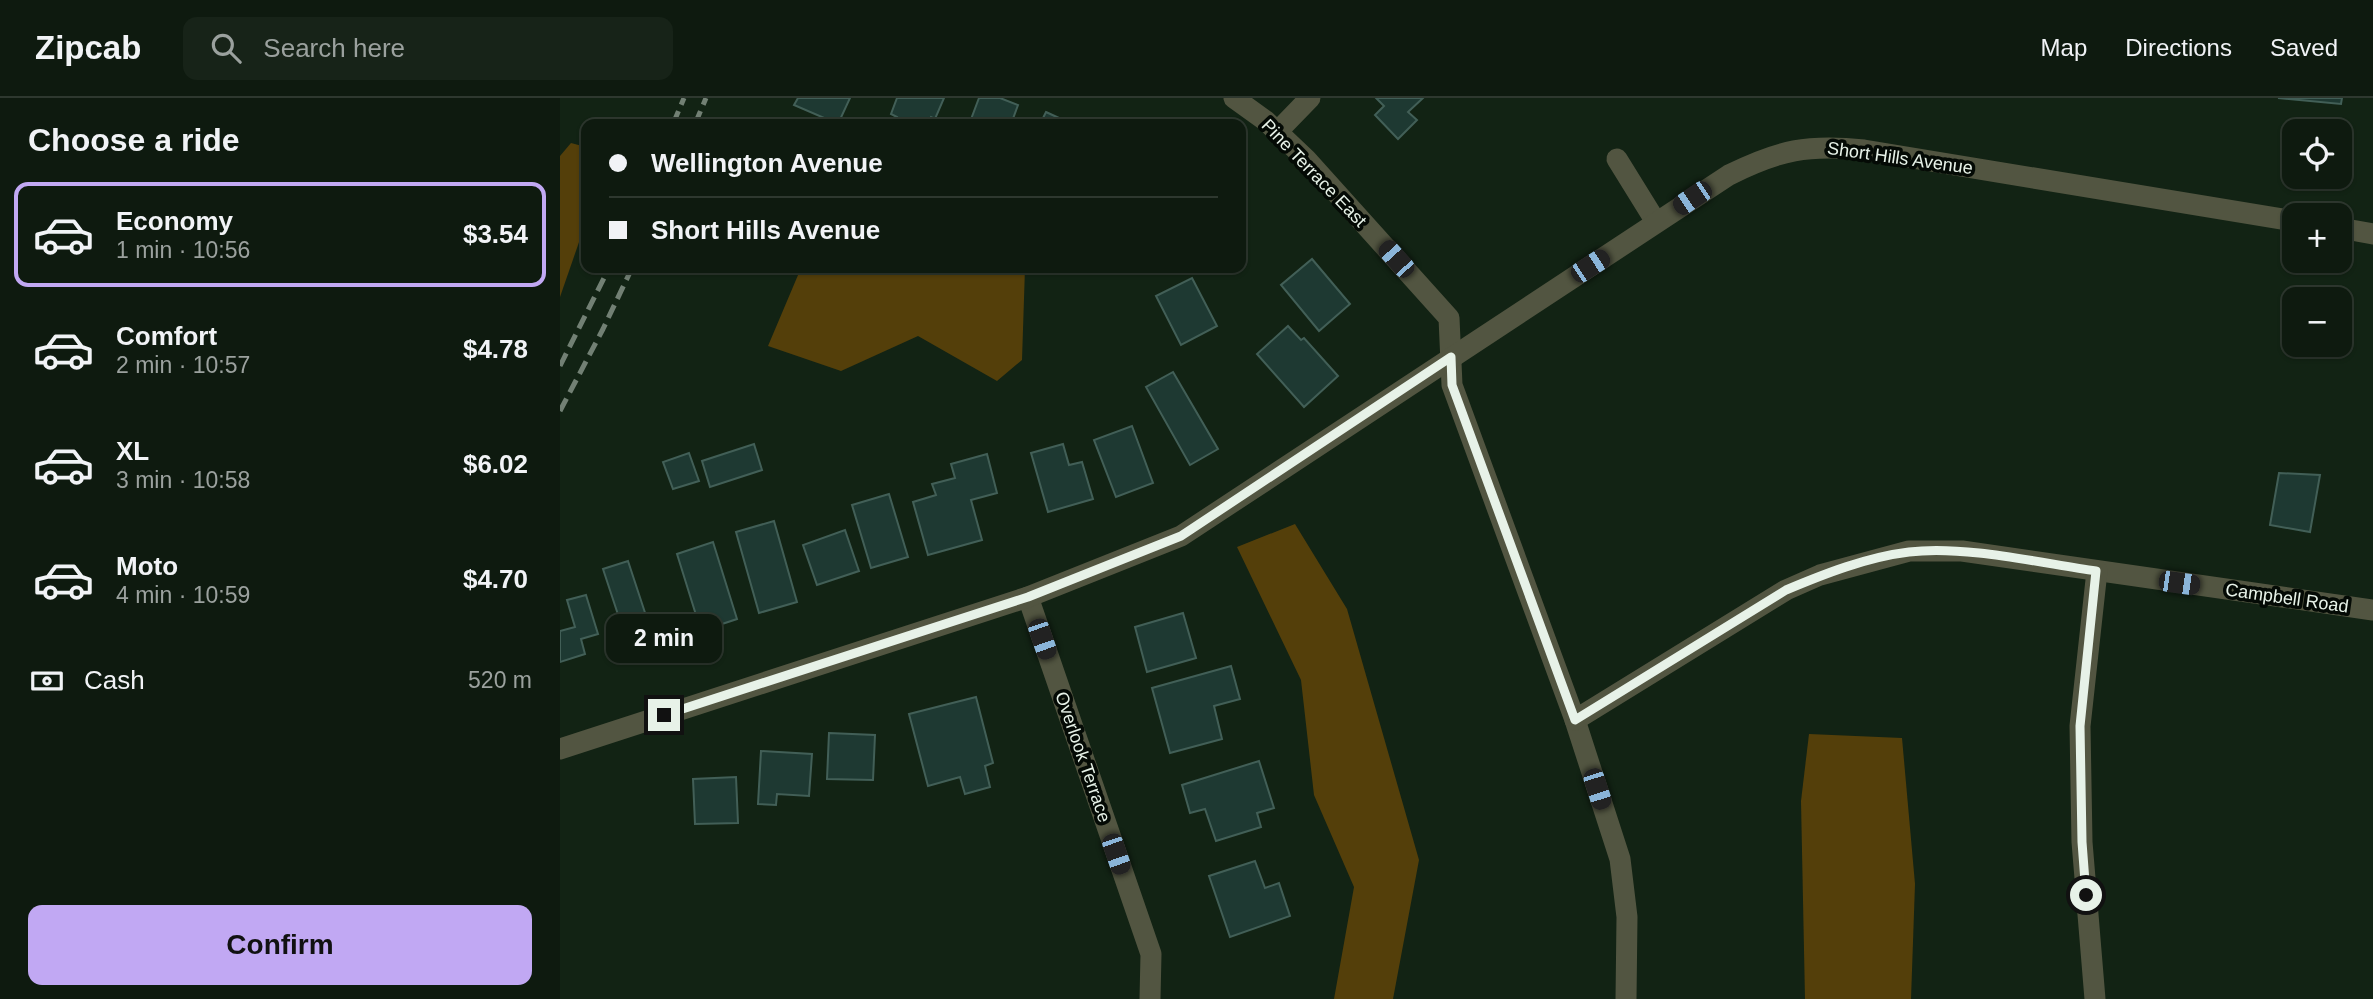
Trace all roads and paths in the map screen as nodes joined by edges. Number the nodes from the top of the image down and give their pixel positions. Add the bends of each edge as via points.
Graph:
1 (1234, 98) edge
2 (1310, 98) edge
3 (1277, 132) junction
4 (1617, 159) dead end
5 (2282, 219) edge
6 (1656, 222) junction
7 (2352, 230) edge
8 (2373, 234) edge
9 (1451, 357) junction
10 (2096, 571) junction
11 (1028, 597) junction
12 (2373, 610) edge
13 (1575, 720) junction
14 (560, 749) edge
15 (1150, 999) edge
16 (1626, 999) edge
17 (2095, 999) edge

1 - 3 street, Pine Terrace East
2 - 3 street
3 - 9 street, Pine Terrace East via 1449,318
4 - 6 street
5 - 6 street, Short Hills Avenue via 1829,146 1757,161
6 - 9 street, Short Hills Avenue
7 - 8 street
9 - 11 street, Short Hills Avenue via 1181,536
9 - 13 street, Pine Terrace East via 1452,385
10 - 12 street, Campbell Road
10 - 13 street, Campbell Road via 1962,551 1909,551 1864,562 1786,590
10 - 17 street via 2080,726 2082,842
11 - 14 street, Short Hills Avenue
11 - 15 street, Overlook Terrace via 1151,954
13 - 16 street, Pine Terrace East via 1620,859 1627,917

